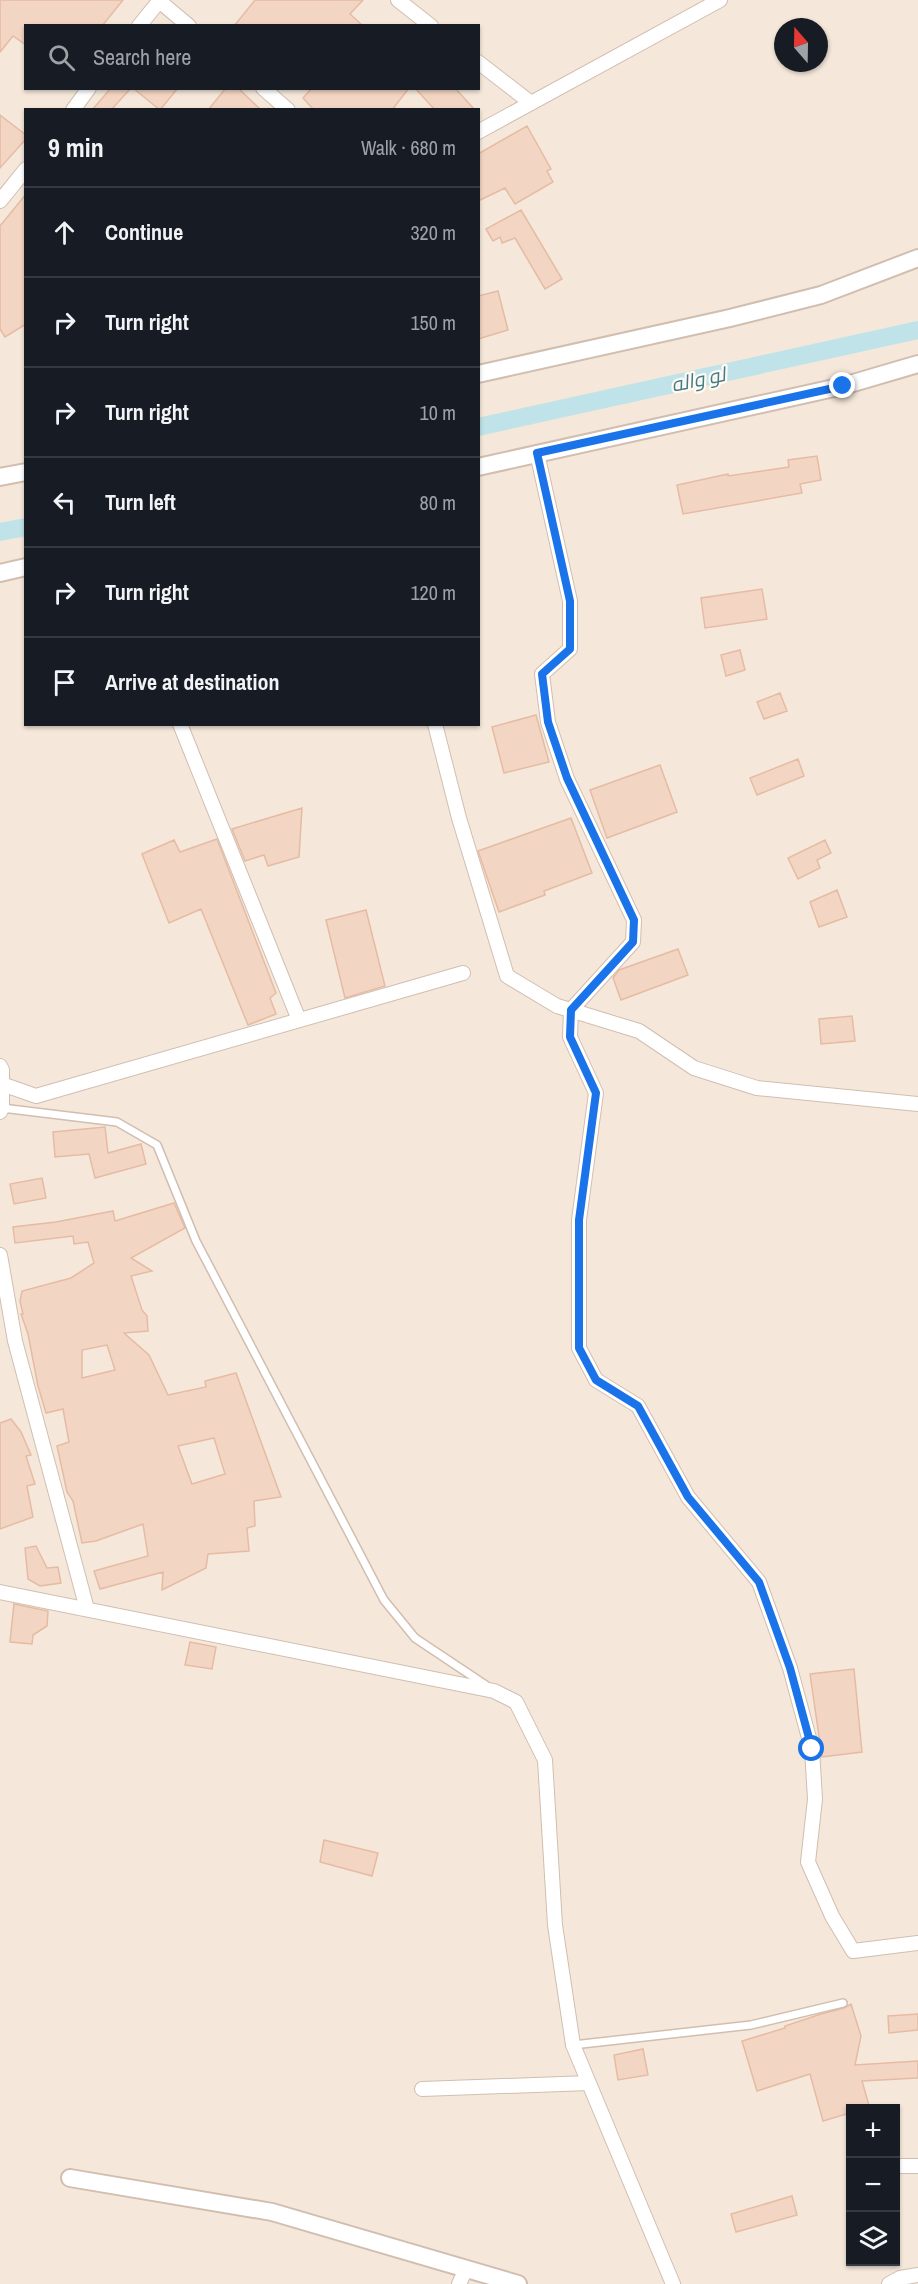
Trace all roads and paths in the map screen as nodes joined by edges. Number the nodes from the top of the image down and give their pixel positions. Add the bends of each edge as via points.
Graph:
1 (159, 0) edge
2 (398, 0) edge
3 (720, 0) edge
4 (699, 4) edge
5 (141, 24) edge
6 (187, 24) edge
7 (428, 24) edge
8 (480, 64) edge
9 (88, 90) edge
10 (266, 90) edge
11 (531, 103) junction
12 (74, 108) edge
13 (286, 108) edge
14 (480, 131) edge
15 (24, 171) edge
16 (0, 201) edge
17 (918, 258) edge
18 (918, 364) edge
19 (480, 374) edge
20 (537, 453) junction
21 (480, 466) edge
22 (24, 472) edge
23 (0, 477) edge
24 (24, 567) edge
25 (0, 573) edge
26 (181, 726) edge
27 (436, 726) edge
28 (463, 973) dead end
29 (571, 1010) junction
30 (299, 1020) junction
31 (0, 1066) edge
32 (2, 1084) junction
33 (918, 1104) edge
34 (1, 1110) edge
35 (0, 1255) edge
36 (0, 1592) edge
37 (87, 1609) junction
38 (494, 1690) junction
39 (918, 1943) edge
40 (843, 2003) dead end
41 (573, 2046) junction
42 (589, 2083) junction
43 (422, 2089) dead end
44 (900, 2166) edge
45 (918, 2166) edge
46 (70, 2178) dead end
47 (918, 2275) edge
48 (463, 2277) edge
49 (518, 2284) edge
50 (673, 2284) edge
51 (889, 2284) edge

1 - 5 street
1 - 6 street
2 - 7 street
3 - 4 street
4 - 11 street
8 - 11 street
9 - 12 street
10 - 13 street
11 - 14 street
15 - 16 street
17 - 19 street via 821,295
18 - 20 street via 843,386
20 - 21 street
20 - 29 street via 570,601 570,649 542,674 548,722 567,778 634,920 633,942
22 - 23 street
24 - 25 street
26 - 30 street
27 - 29 street via 507,976 557,1006
28 - 30 street
29 - 33 street via 639,1030 694,1068 757,1088
29 - 39 street via 570,1037 596,1093 579,1220 579,1348 596,1380 638,1406 688,1497 759,1582 790,1668 812,1749 815,1799 808,1862 832,1916 853,1951
30 - 32 street via 36,1096
31 - 32 street
32 - 34 street
34 - 38 lane via 117,1122 157,1145 196,1241 384,1600 415,1638
35 - 37 street via 15,1341
36 - 37 street
37 - 38 street
38 - 41 street via 516,1702 545,1761 555,1925
40 - 41 lane via 751,2025
41 - 42 street
42 - 43 street
42 - 50 street
44 - 45 street
46 - 48 street via 272,2212
47 - 51 street
48 - 49 street

